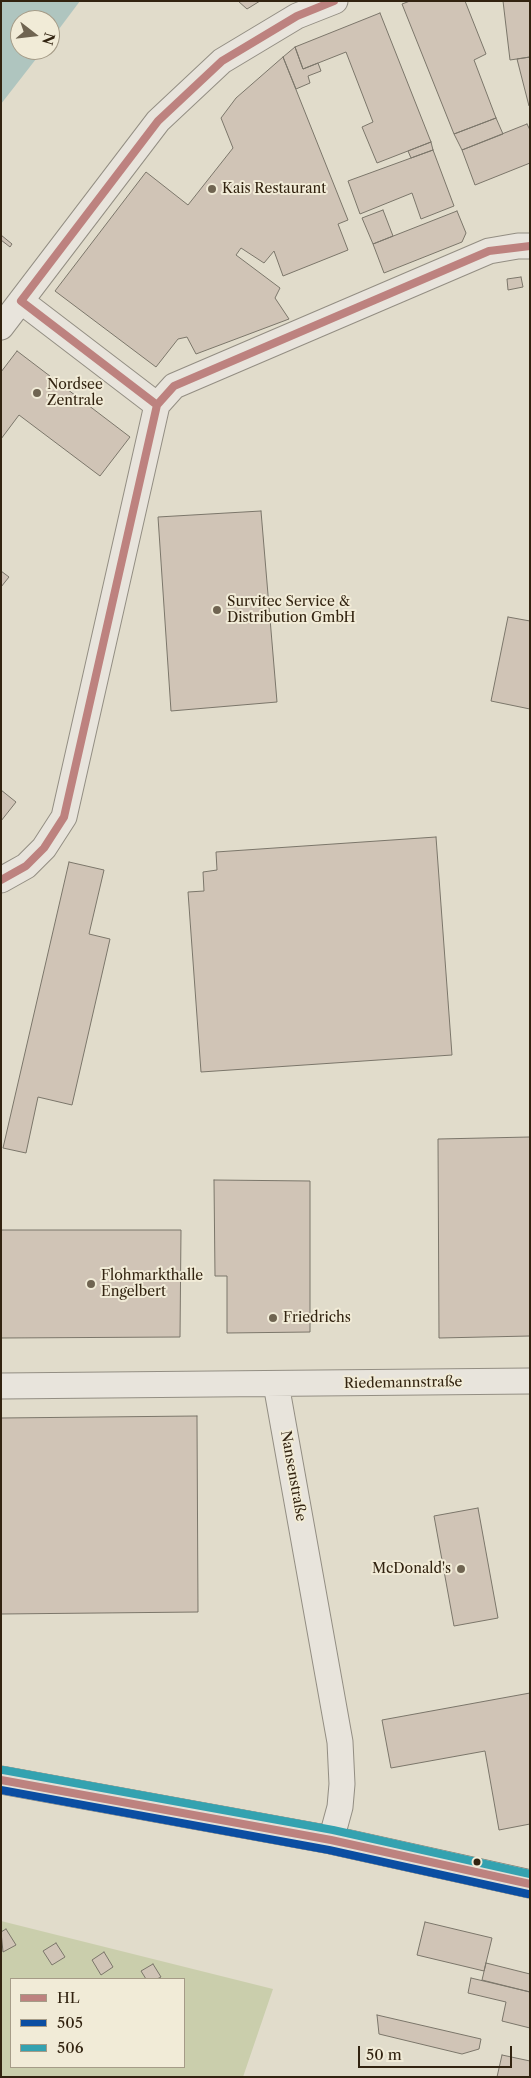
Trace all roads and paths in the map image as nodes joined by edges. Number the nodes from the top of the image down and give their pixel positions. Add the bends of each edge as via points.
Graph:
1 (335, 1) edge
2 (530, 246) edge
3 (21, 301) junction
4 (1, 327) edge
5 (158, 405) junction
6 (1, 880) edge
7 (530, 1381) edge
8 (276, 1384) junction
9 (1, 1386) edge
10 (1, 1780) edge
11 (331, 1840) junction
12 (530, 1884) edge

1 - 3 street via 297,16 222,61 158,121
2 - 5 street via 489,251 174,386
3 - 4 street
3 - 5 street
5 - 6 street via 64,817 44,848 26,866
7 - 8 street, Riedemannstraße
8 - 9 street
8 - 11 street, Nansenstraße via 340,1742 340,1806
10 - 11 main road
11 - 12 main road

